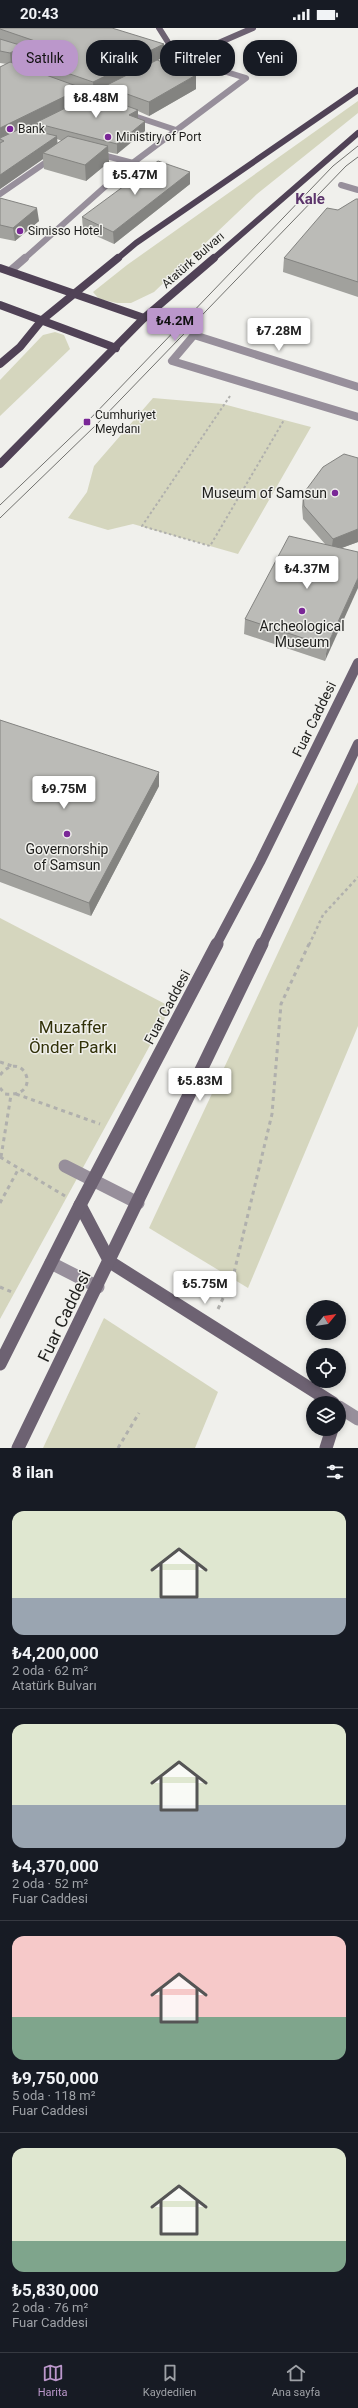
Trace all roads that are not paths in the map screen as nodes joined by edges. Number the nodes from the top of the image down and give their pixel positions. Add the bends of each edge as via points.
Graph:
1 (159, 28) edge
2 (253, 28) edge
3 (167, 40) edge
4 (223, 40) edge
5 (0, 46) edge
6 (0, 66) edge
7 (11, 70) junction
8 (235, 75) edge
9 (0, 76) edge
10 (358, 90) edge
11 (120, 111) edge
12 (176, 130) junction
13 (358, 133) edge
14 (62, 151) edge
15 (90, 152) edge
16 (133, 163) junction
17 (342, 185) dead end
18 (358, 190) edge
19 (0, 194) edge
20 (0, 268) edge
21 (10, 271) junction
22 (72, 294) junction
23 (0, 305) edge
24 (144, 318) junction
25 (42, 320) junction
26 (116, 348) junction
27 (0, 364) edge
28 (358, 387) edge
29 (358, 418) edge
30 (0, 464) edge
31 (358, 663) edge
32 (358, 744) edge
33 (65, 1166) dead end
34 (93, 1180) junction
35 (138, 1203) junction
36 (80, 1205) junction
37 (110, 1262) junction
38 (51, 1263) junction
39 (98, 1287) junction
40 (0, 1364) edge
41 (322, 1396) edge
42 (346, 1411) edge
43 (358, 1419) edge
44 (330, 1436) edge
45 (18, 1448) edge
46 (326, 1448) edge

1 - 3 main road
2 - 4 main road
5 - 7 street via 36,57
6 - 7 street
7 - 9 street
8 - 12 street via 246,78
10 - 22 main road via 136,243
11 - 12 street
12 - 16 street
13 - 24 main road, Atatürk Bulvarı
14 - 19 street
15 - 16 street
16 - 21 street
17 - 18 street
20 - 21 main road
21 - 22 main road
22 - 24 main road
22 - 25 main road
23 - 25 main road
24 - 26 main road, Atatürk Bulvarı
25 - 26 main road
25 - 27 main road via 20,348
26 - 30 main road, Atatürk Bulvarı
28 - 29 street via 194,335 172,361
31 - 34 main road, Fuar Caddesi via 260,862
32 - 35 main road, Fuar Caddesi
33 - 34 street
34 - 35 street
34 - 36 main road, Fuar Caddesi
35 - 37 main road, Fuar Caddesi
36 - 37 main road
36 - 38 main road, Fuar Caddesi
37 - 39 main road, Fuar Caddesi
37 - 41 main road
38 - 39 street
38 - 40 main road, Fuar Caddesi
39 - 45 main road, Fuar Caddesi
42 - 43 street
44 - 46 main road

